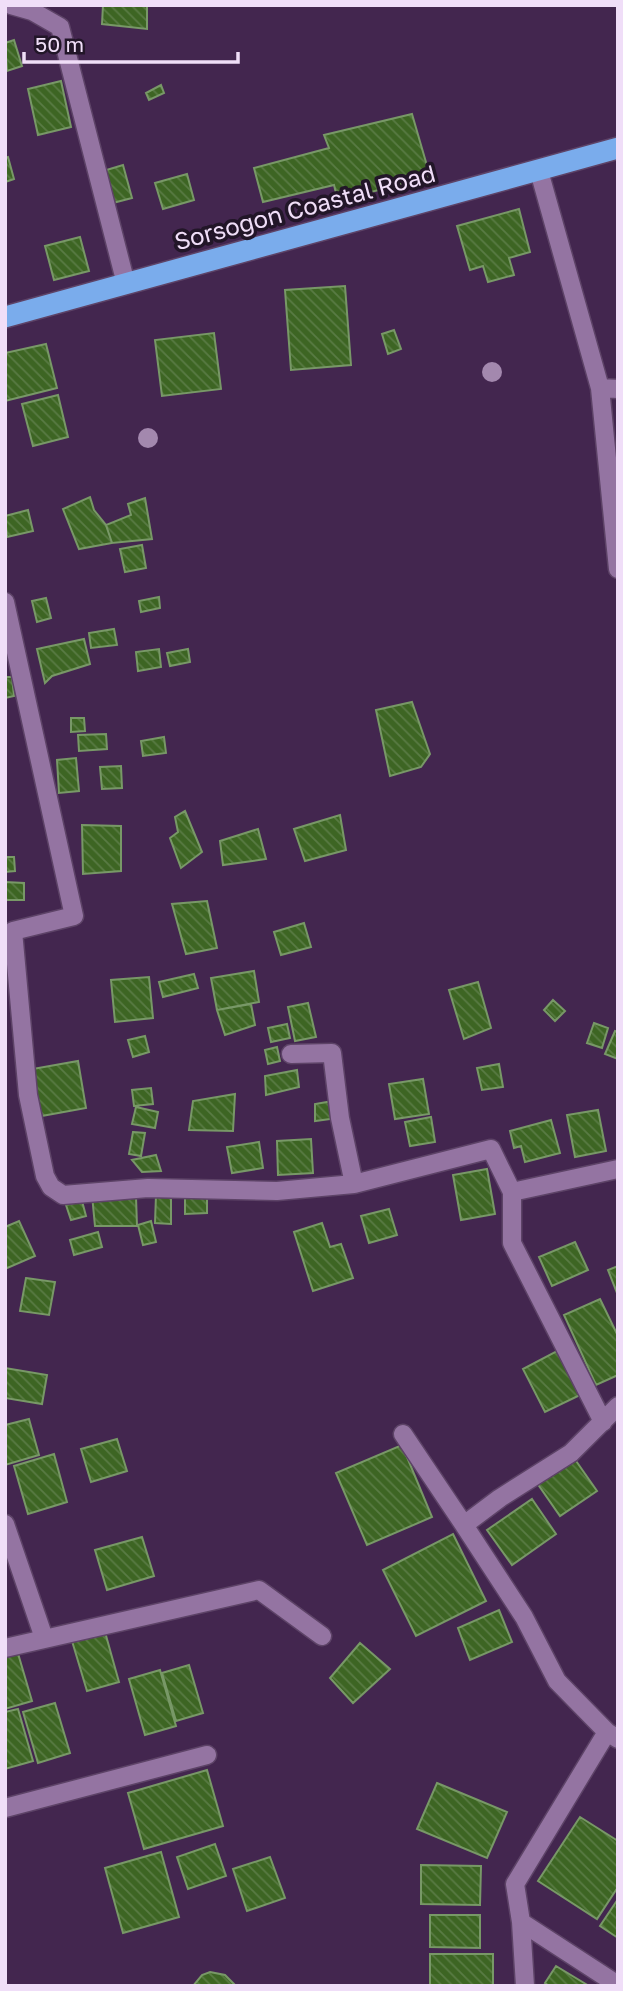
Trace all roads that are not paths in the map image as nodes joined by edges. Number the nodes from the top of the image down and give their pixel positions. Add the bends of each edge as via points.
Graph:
1 (11, 5) edge
2 (618, 148) edge
3 (539, 171) junction
4 (126, 284) junction
5 (5, 317) edge
6 (609, 389) edge
7 (617, 572) edge
8 (5, 602) edge
9 (10, 658) edge
10 (291, 1054) dead end
11 (618, 1169) edge
12 (354, 1184) junction
13 (512, 1192) junction
14 (618, 1406) edge
15 (603, 1422) junction
16 (403, 1434) dead end
17 (5, 1524) edge
18 (464, 1525) junction
19 (322, 1636) dead end
20 (44, 1638) junction
21 (5, 1648) edge
22 (613, 1735) edge
23 (207, 1755) dead end
24 (5, 1808) edge
25 (521, 1922) junction
26 (618, 1985) edge
27 (525, 1986) edge

1 - 4 street via 60,27
2 - 3 highway, Sorsogon Coastal Road
3 - 4 highway, Sorsogon Coastal Road
3 - 6 street
4 - 5 highway, Sorsogon Coastal Road
6 - 7 street
8 - 9 street
9 - 12 street via 74,916 13,931 28,1095 51,1187 63,1195 148,1188 277,1191
10 - 12 street via 332,1053
11 - 13 street
12 - 13 street via 491,1149
13 - 15 street via 512,1243
14 - 15 street
15 - 18 street via 570,1453
16 - 18 street
17 - 20 street
18 - 22 street via 524,1618 556,1681
19 - 20 street via 259,1590
20 - 21 street
22 - 25 street via 515,1884
23 - 24 street
25 - 26 street
25 - 27 street

